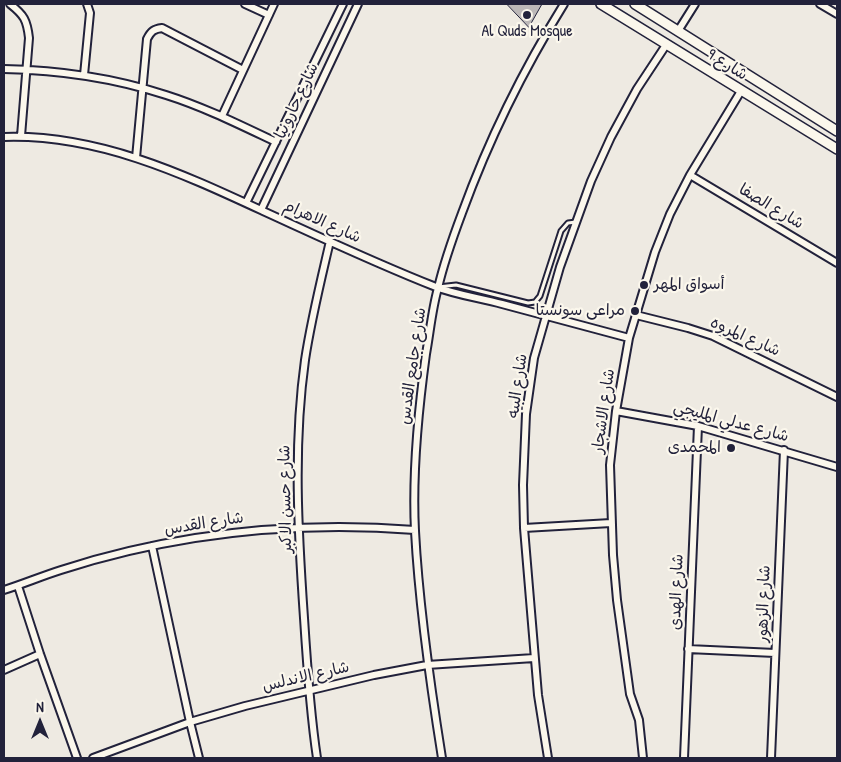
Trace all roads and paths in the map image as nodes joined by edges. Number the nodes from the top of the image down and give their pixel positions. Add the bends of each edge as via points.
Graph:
1 (10, 4) edge
2 (245, 4) edge
3 (274, 4) edge
4 (342, 4) edge
5 (358, 4) edge
6 (564, 4) edge
7 (601, 4) edge
8 (635, 4) edge
9 (695, 4) edge
10 (820, 4) edge
11 (90, 5) edge
12 (837, 14) edge
13 (268, 15) junction
14 (678, 31) junction
15 (666, 45) junction
16 (4, 68) edge
17 (26, 69) junction
18 (243, 70) junction
19 (84, 75) junction
20 (142, 88) junction
21 (741, 91) junction
22 (222, 116) junction
23 (837, 131) edge
24 (21, 136) junction
25 (4, 137) edge
26 (276, 142) junction
27 (837, 149) edge
28 (136, 158) junction
29 (690, 175) junction
30 (246, 203) junction
31 (261, 210) junction
32 (576, 222) junction
33 (330, 241) junction
34 (837, 263) edge
35 (438, 287) junction
36 (636, 315) junction
37 (546, 316) junction
38 (630, 338) junction
39 (837, 397) edge
40 (616, 411) junction
41 (698, 426) junction
42 (784, 450) junction
43 (837, 467) edge
44 (611, 523) junction
45 (298, 527) junction
46 (524, 528) junction
47 (415, 530) junction
48 (152, 546) junction
49 (18, 586) junction
50 (4, 590) edge
51 (688, 649) junction
52 (775, 653) junction
53 (40, 654) junction
54 (534, 658) junction
55 (428, 665) junction
56 (4, 670) edge
57 (309, 690) junction
58 (190, 722) junction
59 (77, 758) edge
60 (93, 758) edge
61 (199, 758) edge
62 (317, 758) edge
63 (442, 758) edge
64 (548, 758) edge
65 (643, 758) edge
66 (684, 758) edge
67 (771, 758) edge

1 - 17 street via 28,24
2 - 13 street
3 - 13 street
4 - 26 street, شارع حارونيا
5 - 31 street, شارع حارونيا
6 - 35 street, شارع جامع القدس via 495,131 454,233
7 - 15 main road, شارع 9
8 - 14 main road, شارع 9
9 - 14 street
10 - 12 street
11 - 19 street
13 - 18 street
14 - 23 main road, شارع 9
15 - 21 main road, شارع 9
15 - 32 street, شارع البيه via 611,137
16 - 17 street
17 - 19 street
17 - 24 street
18 - 20 street via 162,28 155,28 147,39
18 - 22 street
19 - 20 street
20 - 22 street
20 - 28 street
21 - 27 main road, شارع 9
21 - 29 street, شارع الاشجار
22 - 26 street
24 - 25 street, شارع الاهرام
24 - 28 street, شارع الاهرام via 91,146
26 - 30 street, شارع حارونيا
28 - 30 street, شارع الاهرام via 190,177
29 - 34 street, شارع الصفا
29 - 36 street, شارع الاشجار via 654,252
30 - 31 street, شارع الاهرام
31 - 33 street, شارع الاهرام
32 - 35 lane via 561,231 540,296 535,302 456,285
32 - 37 street, شارع البيه
33 - 35 street, شارع الاهرام
33 - 45 street, شارع حسن الاكبر via 305,361 297,460
35 - 37 street, شارع الاهرام
35 - 47 street, شارع جامع القدس via 418,420
36 - 38 street, شارع الاشجار
36 - 39 street, شارع المروه via 713,336
37 - 38 street, شارع الاهرام
37 - 46 street, شارع البيه via 534,358 526,414
38 - 40 street, شارع الاشجار
40 - 41 street, شارع عدلي المليجي
40 - 44 street, شارع الاشجار via 610,465
41 - 42 street, شارع عدلي المليجي
41 - 51 street, شارع الهدى
42 - 43 street, شارع عدلي المليجي
42 - 52 street, شارع الزهور
44 - 46 street
44 - 65 street, شارع الاشجار via 617,600
45 - 47 street, شارع القدس
45 - 48 street, شارع القدس
45 - 57 street, شارع حسن الاكبر
46 - 54 street, شارع البيه
47 - 55 street, شارع جامع القدس
48 - 49 street, شارع القدس via 61,570
48 - 58 street
49 - 50 street, شارع القدس
49 - 53 street
51 - 52 street
51 - 66 street, شارع الهدى
52 - 67 street, شارع الزهور
53 - 56 street
53 - 59 street
54 - 55 street, شارع الاندلس
54 - 64 street, شارع البيه
55 - 57 street, شارع الاندلس
55 - 63 street, شارع جامع القدس
57 - 58 street, شارع الاندلس
57 - 62 street, شارع حسن الاكبر
58 - 60 street, شارع الاندلس
58 - 61 street

